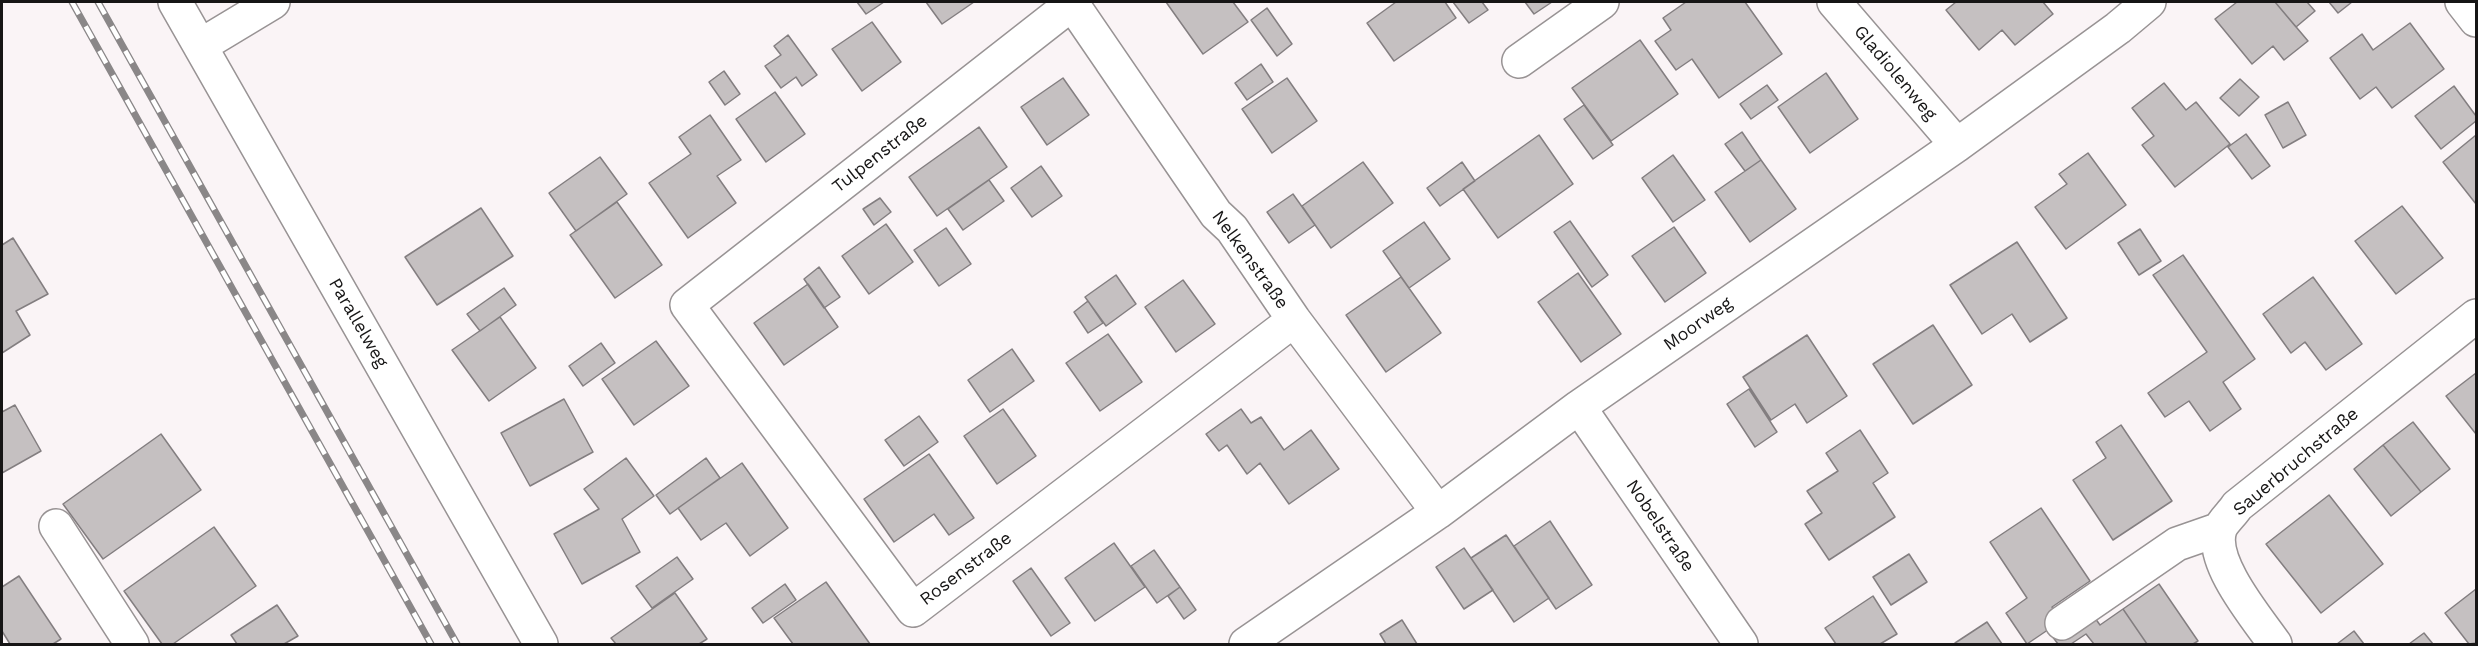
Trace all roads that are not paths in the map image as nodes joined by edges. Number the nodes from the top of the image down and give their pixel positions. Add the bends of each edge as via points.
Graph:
1 (175, 2) edge
2 (273, 2) edge
3 (1072, 2) edge
4 (1602, 2) edge
5 (1834, 2) edge
6 (2149, 2) edge
7 (2462, 2) edge
8 (2476, 20) edge
9 (200, 46) junction
10 (1519, 61) dead end
11 (1956, 145) junction
12 (687, 305) joint
13 (2476, 316) edge
14 (1294, 320) junction
15 (1579, 407) junction
16 (1438, 512) junction
17 (56, 526) dead end
18 (2220, 528) junction
19 (2062, 623) dead end
20 (132, 645) edge
21 (541, 645) edge
22 (1246, 645) edge
23 (1741, 645) edge
24 (2275, 645) edge

1 - 9 street, Parallelweg
2 - 9 street
3 - 12 street, Tulpenstraße
3 - 14 street, Nelkenstraße via 1216,214 1232,229
4 - 10 street
5 - 11 street, Gladiolenweg
6 - 11 street, Moorweg
7 - 8 street
9 - 21 street, Parallelweg
11 - 15 street, Moorweg
12 - 14 street, Rosenstraße via 913,610
13 - 18 street, Sauerbruchstraße via 2237,506
14 - 16 street, Nelkenstraße
15 - 16 street, Moorweg
15 - 23 street, Nobelstraße
16 - 22 street, Moorweg
17 - 20 street
18 - 19 street via 2177,544
18 - 24 street, Sauerbruchstraße via 2220,555 2228,576

